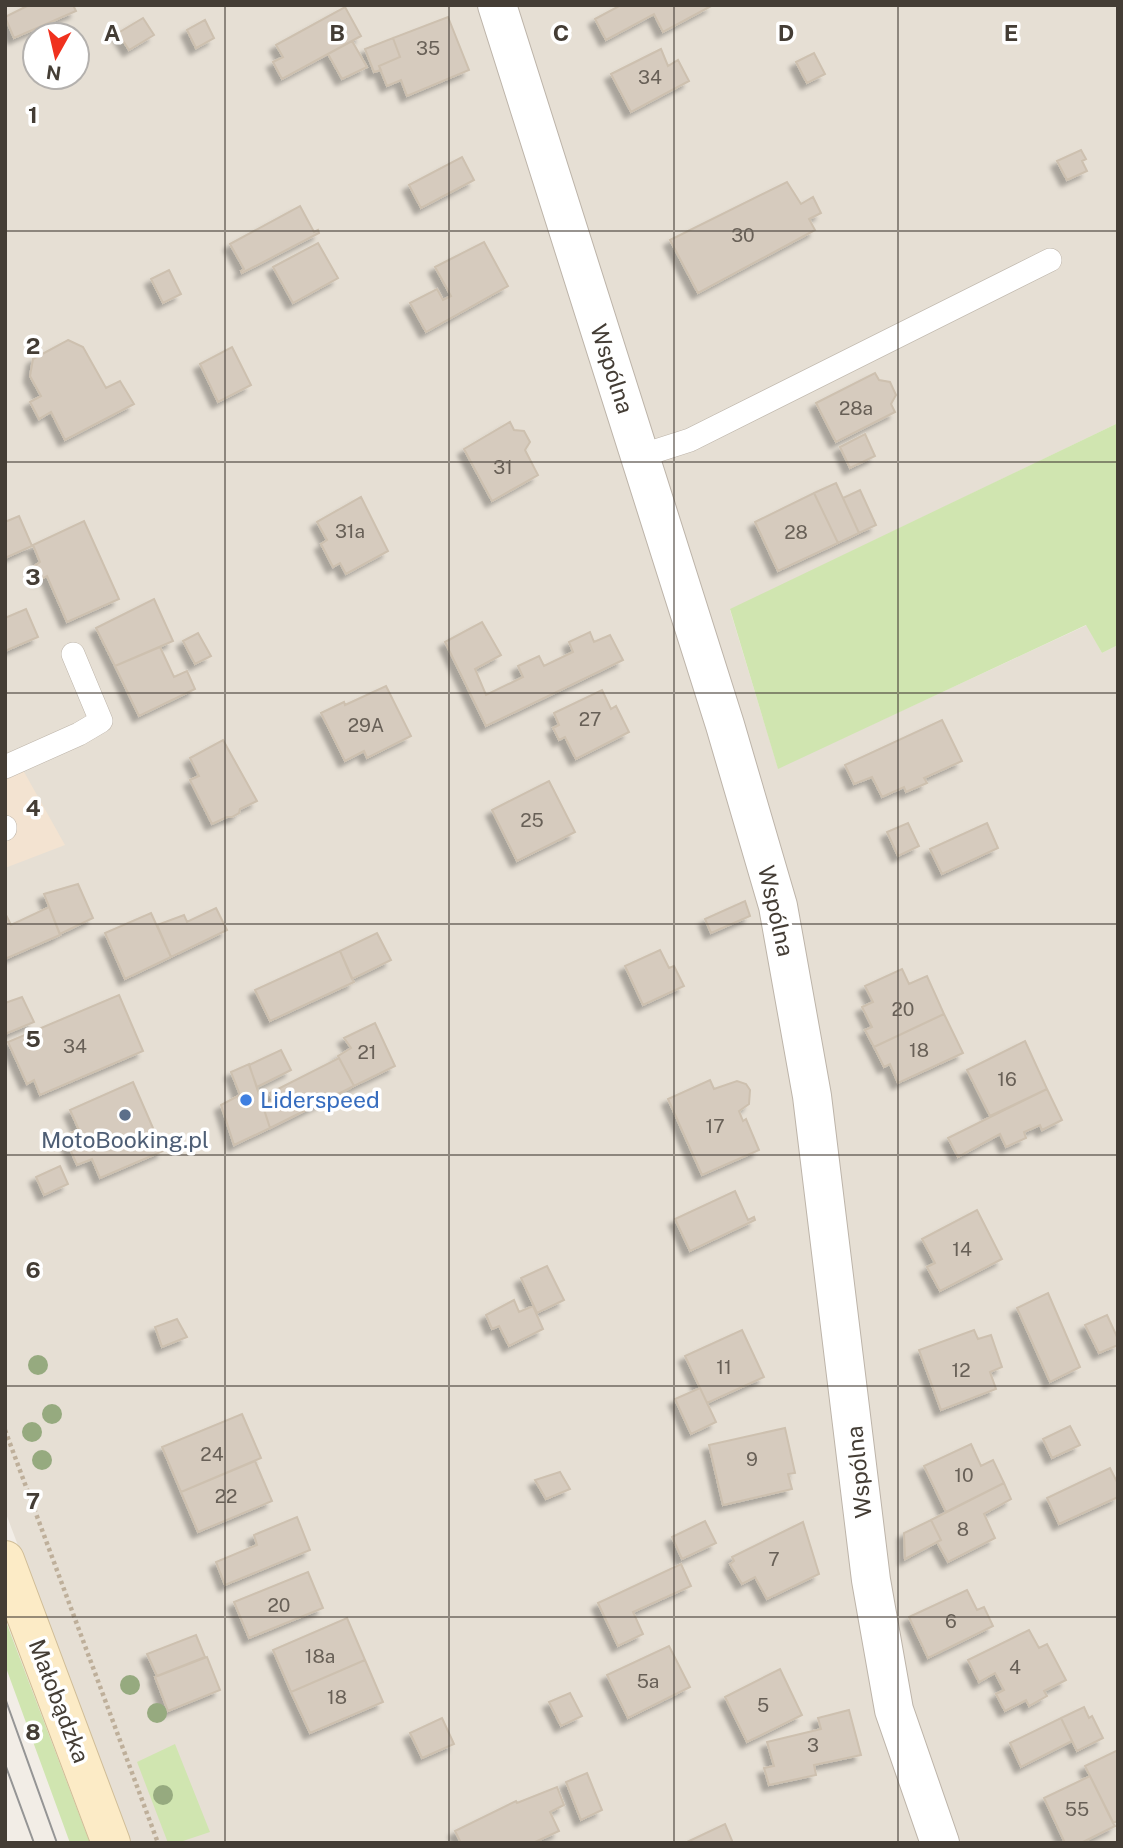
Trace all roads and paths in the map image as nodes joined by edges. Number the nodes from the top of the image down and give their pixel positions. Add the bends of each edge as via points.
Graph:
1 (497, 5) edge
2 (1050, 260) dead end
3 (640, 456) junction
4 (73, 654) dead end
5 (5, 767) edge
6 (5, 1430) edge
7 (5, 1560) edge
8 (111, 1843) edge
9 (158, 1843) edge
10 (940, 1843) edge

1 - 3 street, Wspólna
2 - 3 lane via 690,440
3 - 10 street, Wspólna via 778,906 812,1096 871,1580 894,1710
4 - 5 lane via 101,721
6 - 9 path
7 - 8 street, Małobądzka

